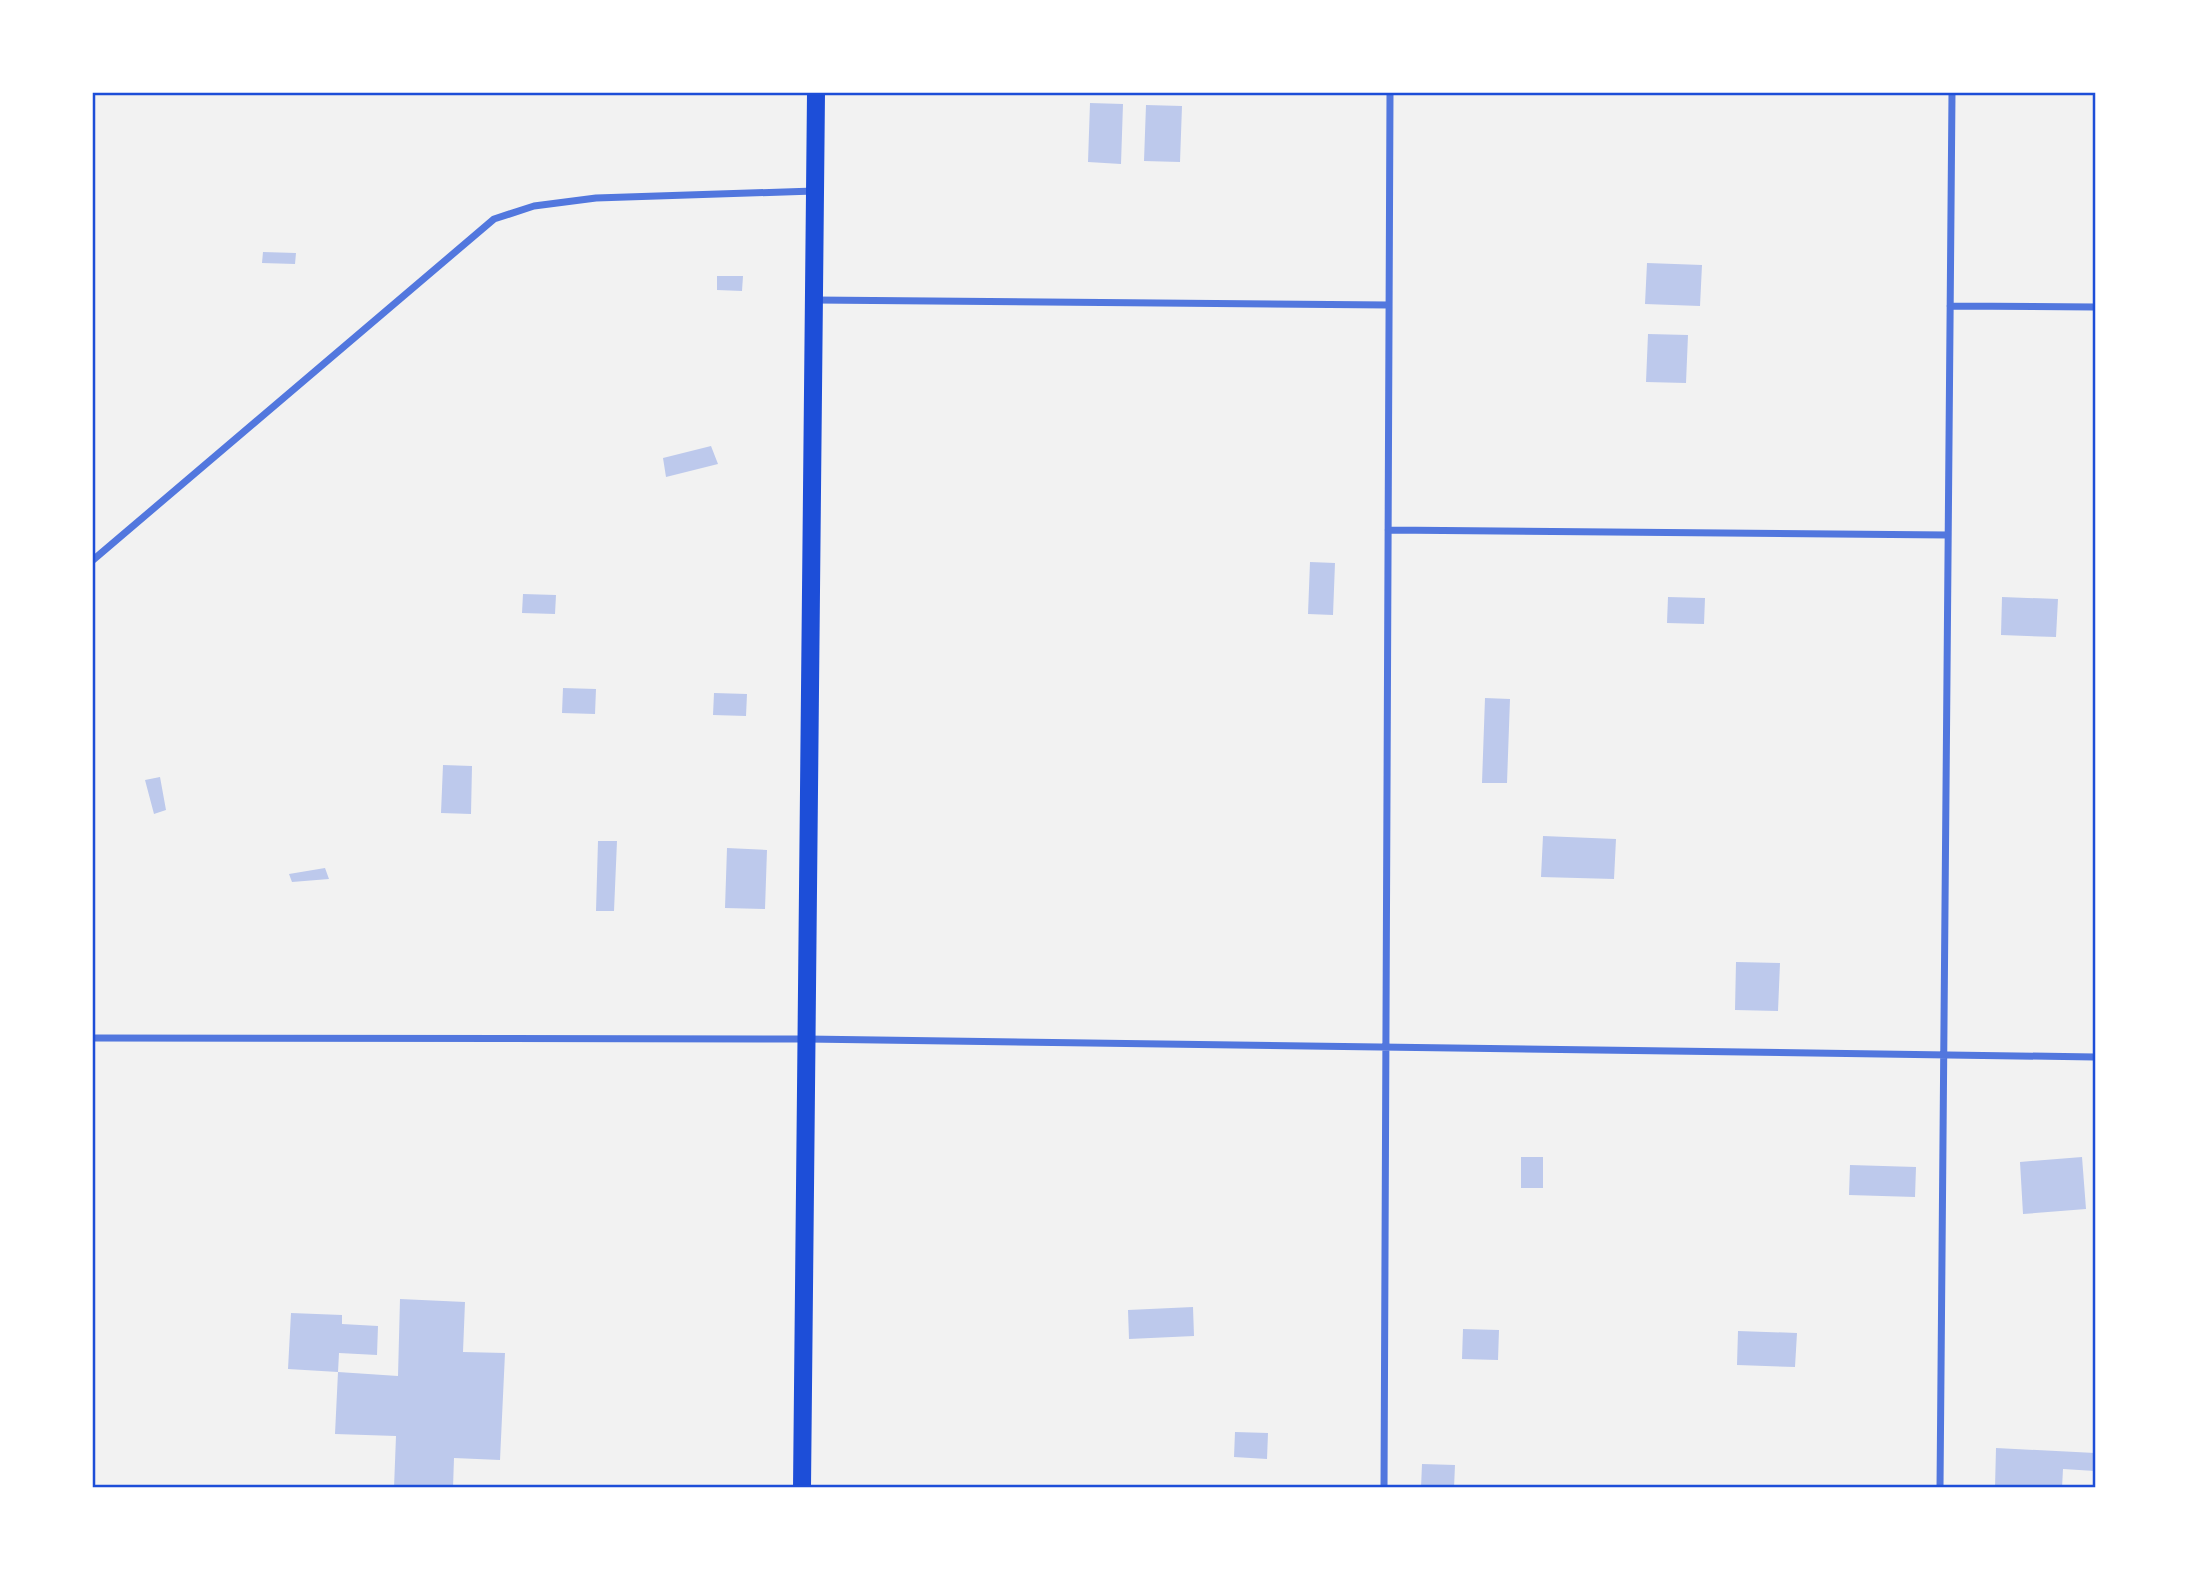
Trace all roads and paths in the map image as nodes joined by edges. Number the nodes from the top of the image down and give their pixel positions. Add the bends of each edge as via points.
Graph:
1 (816, 93) edge
2 (1390, 93) edge
3 (1952, 93) edge
4 (815, 191) junction
5 (814, 300) junction
6 (1389, 305) junction
7 (1950, 306) junction
8 (2095, 307) edge
9 (1388, 530) junction
10 (1948, 535) junction
11 (93, 560) edge
12 (93, 1038) edge
13 (807, 1039) junction
14 (1386, 1047) junction
15 (1943, 1055) junction
16 (2095, 1057) edge
17 (802, 1488) edge
18 (1384, 1488) edge
19 (1940, 1488) edge

1 - 4 main road
2 - 6 street
3 - 7 street
4 - 5 main road
4 - 11 street via 596,198 534,206 494,219
5 - 6 street
5 - 13 main road
6 - 9 street
7 - 8 street
7 - 10 street
9 - 10 street
9 - 14 street
10 - 15 street
12 - 13 street
13 - 14 street
13 - 17 main road
14 - 15 street
14 - 18 street
15 - 16 street
15 - 19 street

